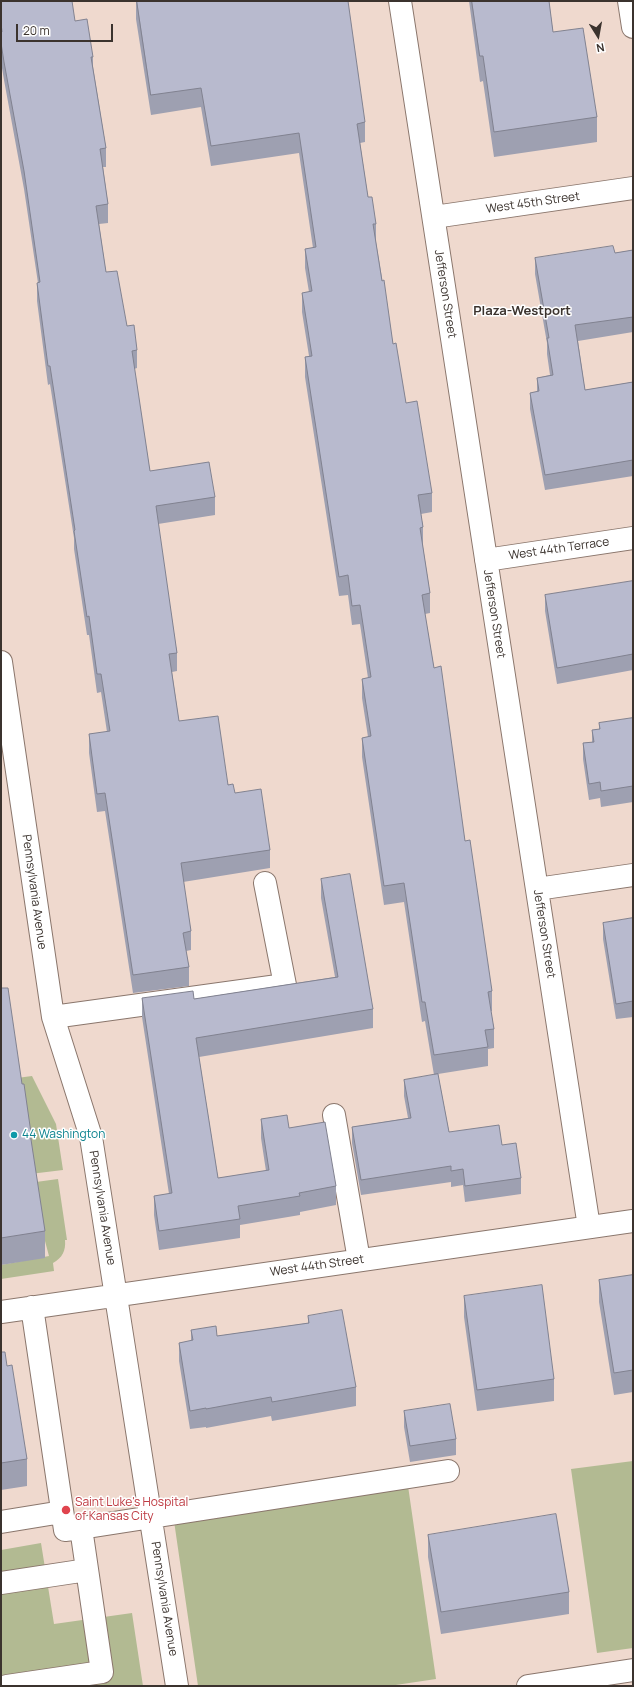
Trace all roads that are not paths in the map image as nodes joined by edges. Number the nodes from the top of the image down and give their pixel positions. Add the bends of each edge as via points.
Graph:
1 (400, 1) edge
2 (629, 1) edge
3 (633, 27) edge
4 (633, 188) edge
5 (434, 217) junction
6 (633, 538) edge
7 (486, 560) junction
8 (1, 662) edge
9 (633, 875) edge
10 (265, 883) dead end
11 (537, 889) junction
12 (53, 1017) junction
13 (334, 1115) dead end
14 (633, 1221) edge
15 (589, 1227) junction
16 (359, 1260) junction
17 (116, 1295) junction
18 (32, 1307) junction
19 (1, 1312) edge
20 (448, 1471) dead end
21 (62, 1512) junction
22 (151, 1518) junction
23 (1, 1522) edge
24 (81, 1528) junction
25 (87, 1570) junction
26 (1, 1583) edge
27 (633, 1670) edge
28 (7, 1686) edge
29 (177, 1686) edge
30 (528, 1686) edge

1 - 5 street, Jefferson Street
2 - 3 street
4 - 5 street, West 45th Street
5 - 7 street, Jefferson Street
6 - 7 street, West 44th Terrace
7 - 11 street, Jefferson Street
8 - 12 street, Pennsylvania Avenue
9 - 11 street
10 - 12 street via 285,985
11 - 15 street, Jefferson Street
12 - 17 street, Pennsylvania Avenue via 91,1137
13 - 16 street
14 - 15 street, West 44th Street
15 - 16 street, West 44th Street
16 - 17 street, West 44th Street
17 - 18 street, West 44th Street
17 - 22 street, Pennsylvania Avenue
18 - 19 street, West 44th Street
18 - 21 street
20 - 22 street
21 - 23 street
21 - 24 street via 65,1530
22 - 24 street
22 - 29 street, Pennsylvania Avenue
24 - 25 street
25 - 26 street
25 - 28 street via 102,1672
27 - 30 street

